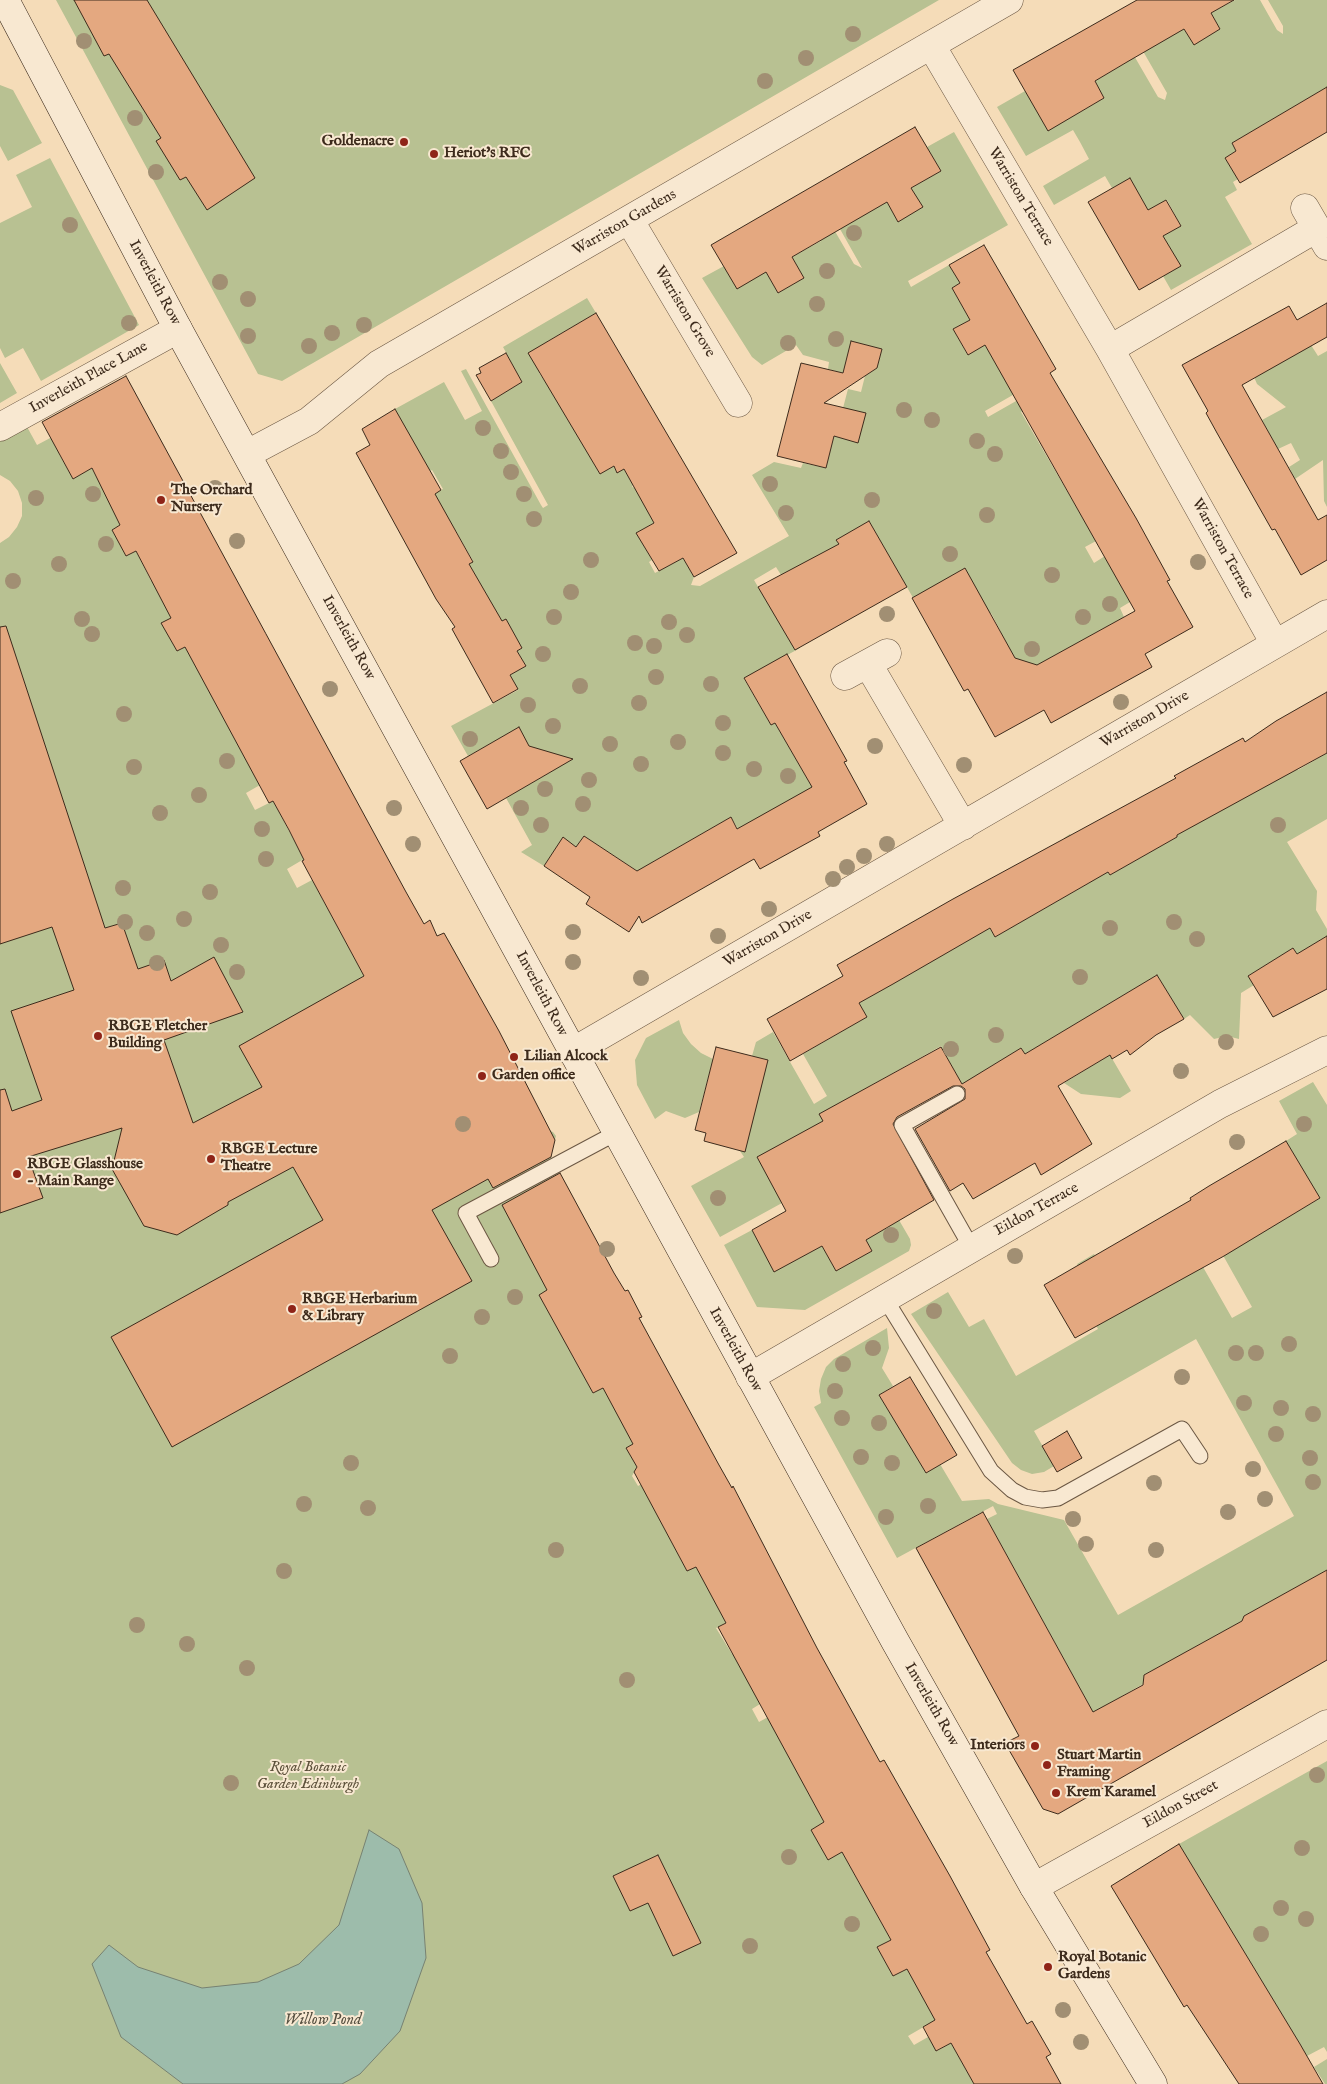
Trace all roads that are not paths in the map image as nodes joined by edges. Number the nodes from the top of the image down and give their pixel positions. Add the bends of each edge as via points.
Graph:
1 (1009, 0) edge
2 (4, 3) edge
3 (931, 45) junction
4 (630, 221) junction
5 (1316, 227) edge
6 (178, 329) junction
7 (1110, 349) junction
8 (738, 403) dead end
9 (0, 427) edge
10 (246, 454) junction
11 (1327, 614) edge
12 (1275, 644) junction
13 (867, 664) dead end
14 (963, 826) junction
15 (1327, 1050) edge
16 (572, 1052) junction
17 (957, 1094) dead end
18 (616, 1133) junction
19 (971, 1247) junction
20 (491, 1259) dead end
21 (884, 1297) junction
22 (750, 1377) junction
23 (1200, 1456) dead end
24 (1327, 1724) edge
25 (1034, 1887) junction
26 (1154, 2084) edge

1 - 3 street, Warriston Gardens
2 - 6 street, Inverleith Row
3 - 4 street, Warriston Gardens
3 - 7 street, Warriston Terrace
4 - 8 street, Warriston Grove
4 - 10 street, Warriston Gardens via 380,364 309,421
5 - 7 street
6 - 9 street, Inverleith Place Lane
6 - 10 street, Inverleith Row
7 - 12 street, Warriston Terrace
10 - 16 street, Inverleith Row
11 - 12 street, Warriston Drive
12 - 14 street, Warriston Drive
13 - 14 street
14 - 16 street, Warriston Drive
15 - 19 street, Eildon Terrace via 1220,1104
16 - 18 street, Inverleith Row
17 - 19 lane via 902,1125
18 - 20 lane via 466,1213
18 - 22 street, Inverleith Row
19 - 21 street, Eildon Terrace
21 - 22 street, Eildon Terrace
21 - 23 lane via 992,1471 1012,1490 1025,1497 1058,1498 1182,1429
22 - 25 street, Inverleith Row
24 - 25 street, Eildon Street
25 - 26 street, Inverleith Row

